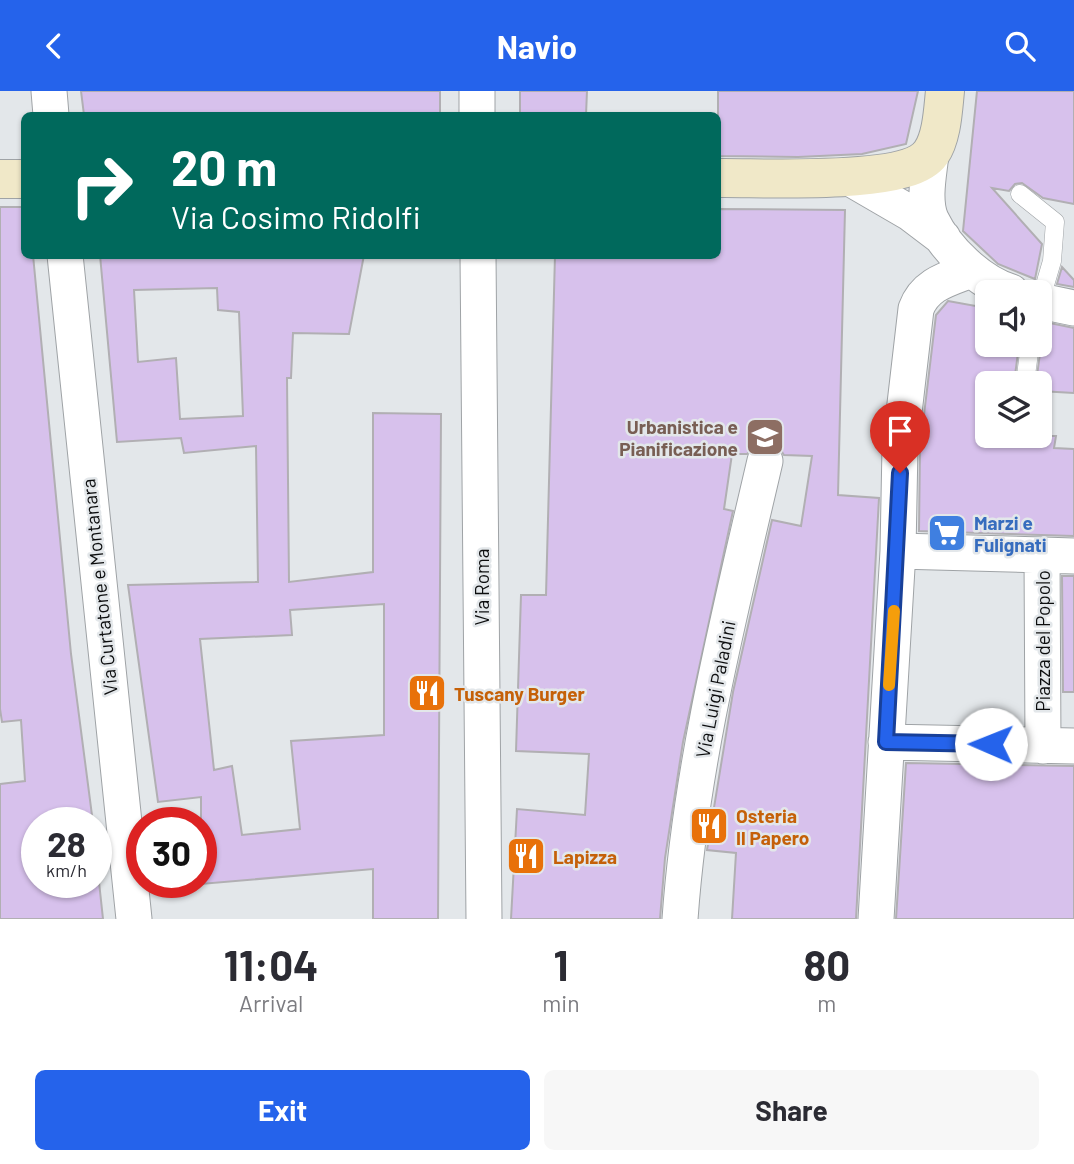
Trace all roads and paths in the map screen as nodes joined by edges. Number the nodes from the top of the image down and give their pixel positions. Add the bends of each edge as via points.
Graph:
1 (49, 91) edge
2 (477, 91) edge
3 (945, 91) edge
4 (51, 112) edge
5 (477, 112) edge
6 (931, 154) junction
7 (848, 177) junction
8 (721, 178) edge
9 (0, 179) edge
10 (21, 179) edge
11 (1020, 194) dead end
12 (945, 240) junction
13 (65, 259) edge
14 (478, 259) edge
15 (971, 270) junction
16 (989, 280) edge
17 (1046, 280) edge
18 (1052, 304) edge
19 (1074, 309) edge
20 (765, 461) dead end
21 (898, 551) junction
22 (1058, 555) edge
23 (886, 742) junction
24 (1059, 745) edge
25 (134, 919) edge
26 (484, 919) edge
27 (680, 919) edge
28 (876, 919) edge

1 - 4 street
2 - 5 street
3 - 6 main road
6 - 7 main road via 907,170
6 - 12 street via 931,218
7 - 8 main road
7 - 12 street via 910,212
9 - 10 main road
11 - 17 lane via 1055,222
12 - 15 street
13 - 25 street, Via Curtatone e Montanara
14 - 26 street, Via Roma
15 - 16 street
15 - 21 street via 935,283 921,296 916,309 900,447
18 - 19 street
20 - 27 street, Via Luigi Paladini via 727,625 688,834
21 - 22 street, Piazza del Popolo
21 - 23 street
22 - 24 street, Piazza del Popolo
23 - 24 street
23 - 28 street

